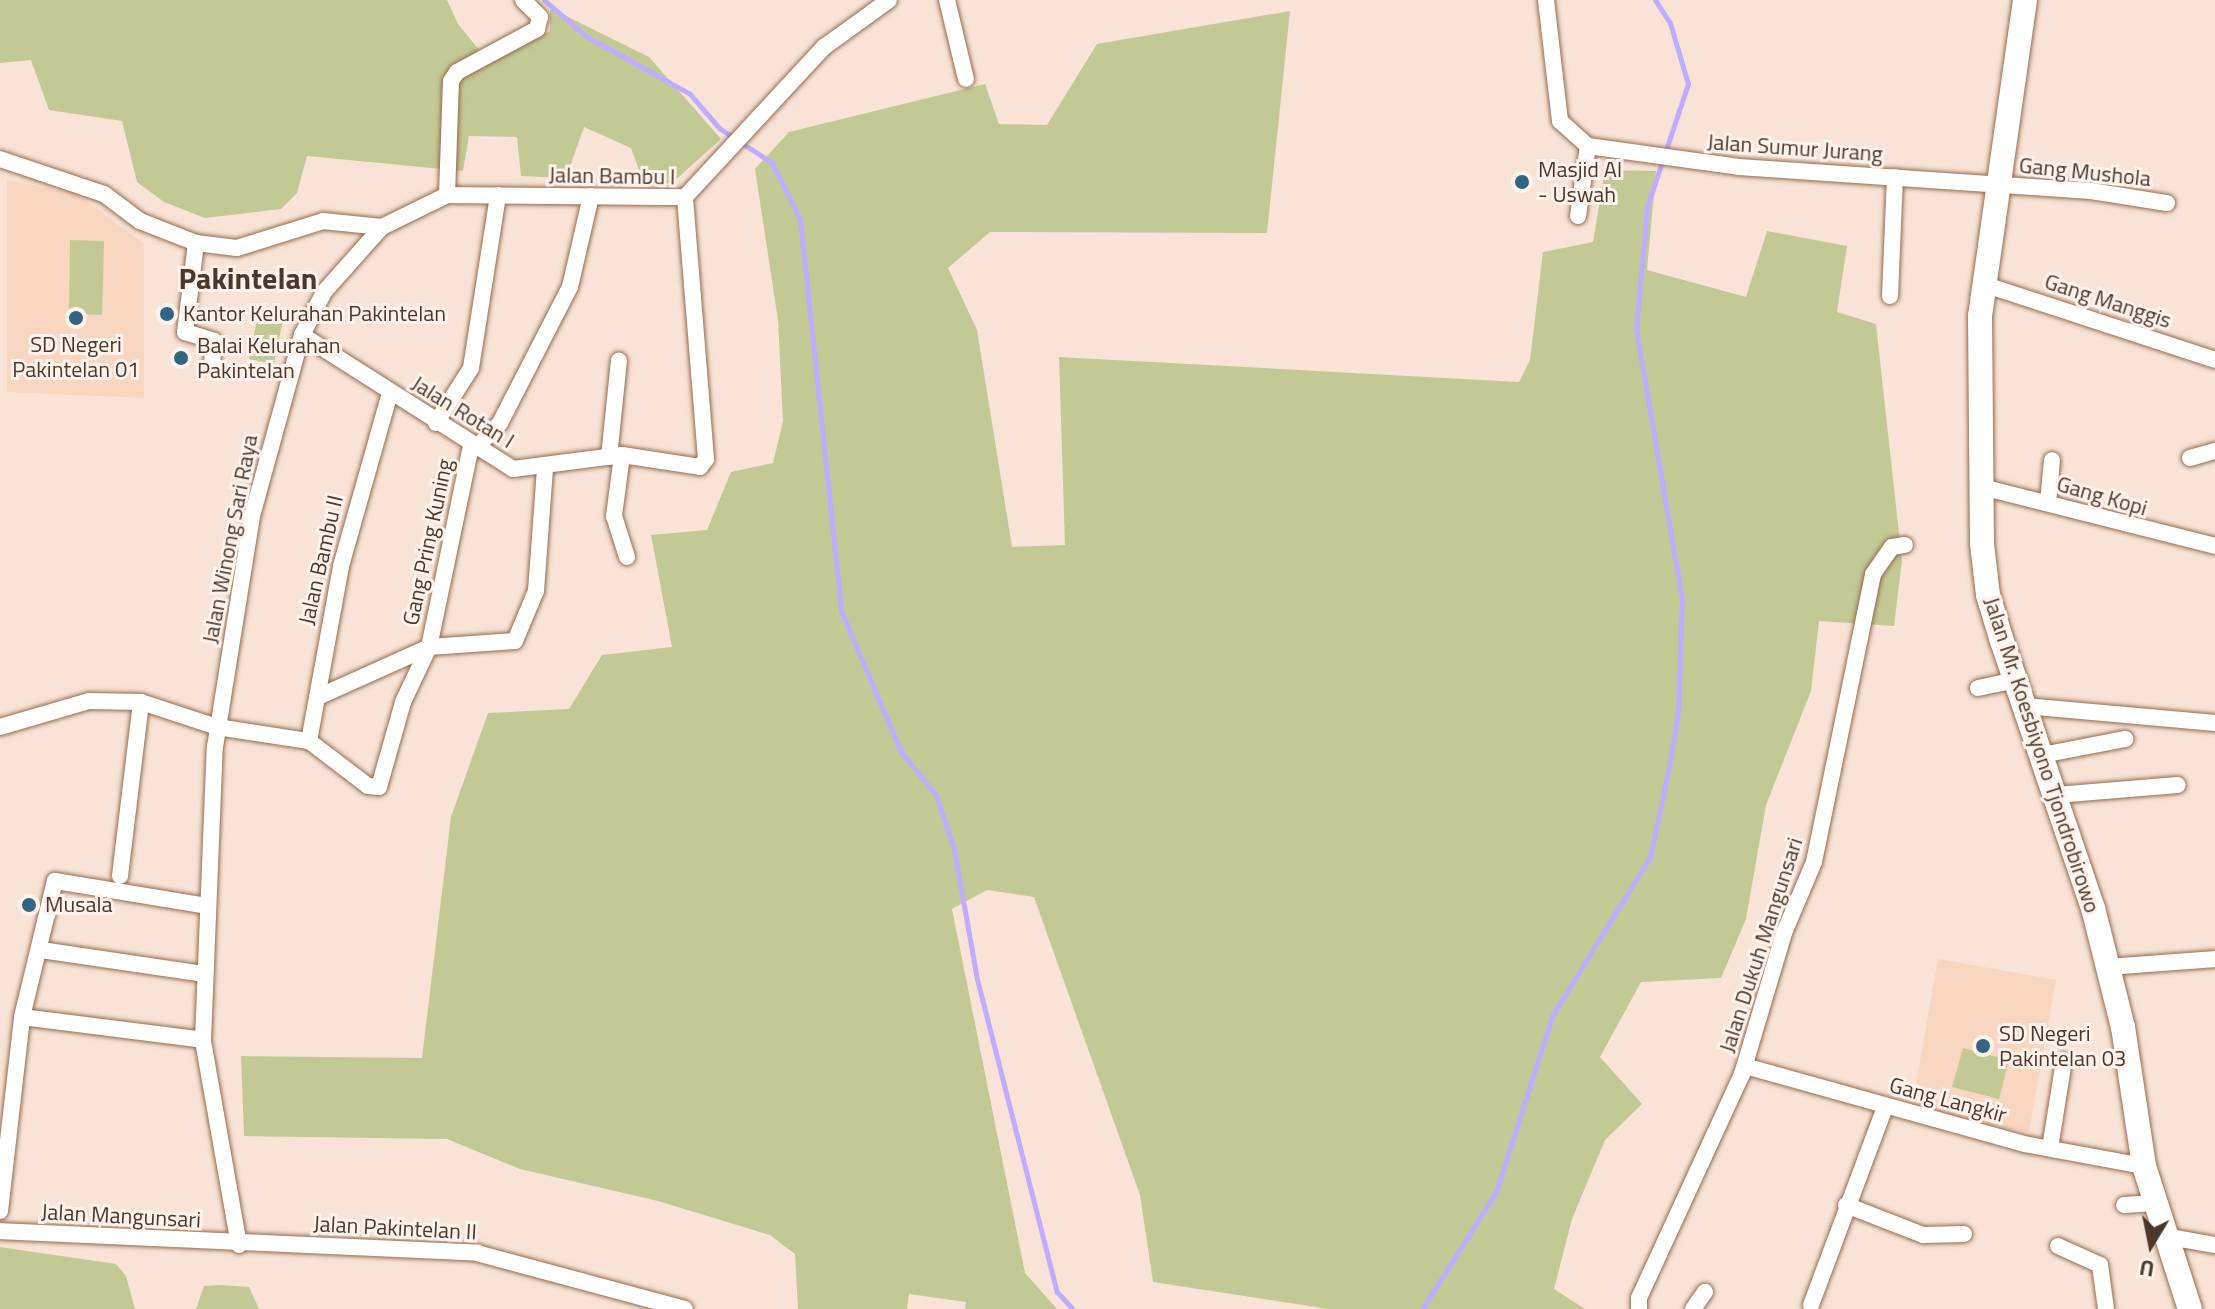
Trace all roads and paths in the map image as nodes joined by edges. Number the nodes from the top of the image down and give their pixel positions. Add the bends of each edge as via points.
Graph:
1 (523, 0) edge
2 (889, 0) edge
3 (947, 0) edge
4 (1546, 0) edge
5 (2025, 0) edge
6 (966, 79) dead end
7 (1588, 146) junction
8 (0, 159) edge
9 (1895, 177) junction
10 (2000, 186) junction
11 (447, 195) junction
12 (498, 195) junction
13 (591, 196) junction
14 (685, 197) junction
15 (2167, 203) dead end
16 (1578, 216) dead end
17 (382, 227) junction
18 (196, 243) junction
19 (1986, 285) junction
20 (1890, 296) dead end
21 (302, 335) junction
22 (2215, 360) edge
23 (619, 361) dead end
24 (212, 363) dead end
25 (390, 393) junction
26 (436, 423) junction
27 (473, 448) junction
28 (2215, 451) edge
29 (615, 456) junction
30 (2190, 458) dead end
31 (706, 459) joint
32 (2052, 460) dead end
33 (545, 467) junction
34 (1978, 486) junction
35 (2048, 503) junction
36 (1905, 545) dead end
37 (2215, 546) edge
38 (627, 557) dead end
39 (429, 647) junction
40 (2016, 680) junction
41 (1978, 688) dead end
42 (318, 697) junction
43 (141, 702) junction
44 (2025, 706) junction
45 (2215, 723) edge
46 (0, 727) edge
47 (217, 727) junction
48 (2125, 739) dead end
49 (309, 741) junction
50 (2042, 755) junction
51 (2178, 785) dead end
52 (2056, 795) junction
53 (120, 876) dead end
54 (208, 906) junction
55 (41, 950) junction
56 (2215, 959) edge
57 (2109, 967) junction
58 (203, 974) junction
59 (22, 1017) junction
60 (203, 1040) junction
61 (2064, 1061) dead end
62 (1745, 1066) junction
63 (1885, 1107) junction
64 (2050, 1148) junction
65 (2144, 1166) junction
66 (2154, 1203) junction
67 (1846, 1205) junction
68 (2124, 1205) dead end
69 (0, 1211) edge
70 (0, 1231) edge
71 (1964, 1234) dead end
72 (2164, 1236) junction
73 (239, 1245) junction
74 (2215, 1245) edge
75 (2058, 1246) dead end
76 (1705, 1292) dead end
77 (641, 1303) edge
78 (1814, 1308) edge
79 (685, 1309) edge
80 (1639, 1309) edge
81 (1693, 1309) edge
82 (2106, 1309) edge
83 (2190, 1309) edge

1 - 11 street via 540,17 537,29 457,72 451,81
2 - 14 street via 824,47
3 - 6 street
4 - 7 street via 1560,121
5 - 10 main road, Jalan Mr. Koesbiyono Tjondrobirowo
7 - 9 street, Jalan Sumur Jurang via 1690,162
7 - 16 street
8 - 18 street via 104,194 140,221
9 - 10 street, Jalan Sumur Jurang
9 - 20 street
10 - 15 street, Gang Mushola
10 - 19 main road, Jalan Mr. Koesbiyono Tjondrobirowo
11 - 12 street, Jalan Bambu I
11 - 17 street, Jalan Bambu I
12 - 13 street, Jalan Bambu I
12 - 26 street via 471,368
13 - 14 street, Jalan Bambu I
13 - 27 street via 570,287 500,423
14 - 31 street, Jalan Bambu I
17 - 18 street via 323,221 237,248
17 - 21 street, Jalan Winong Sari Raya via 324,292
18 - 24 street via 185,332 214,341
19 - 22 street, Gang Manggis
19 - 34 main road, Jalan Mr. Koesbiyono Tjondrobirowo via 1980,316
21 - 25 street, Jalan Rotan I
21 - 47 street, Jalan Winong Sari Raya via 252,516
23 - 29 street
25 - 26 street, Jalan Rotan I
25 - 42 street, Jalan Bambu II via 341,566
26 - 27 street, Jalan Rotan I
27 - 33 street, Jalan Rotan I via 513,469
27 - 39 street, Gang Pring Kuning
28 - 30 street
29 - 31 street, Jalan Rotan I via 700,467
29 - 33 street, Jalan Rotan I
29 - 38 street via 614,516
32 - 35 street
33 - 39 street via 536,591 515,641
34 - 35 street, Gang Kopi
34 - 40 main road, Jalan Mr. Koesbiyono Tjondrobirowo via 1988,595
35 - 37 street, Gang Kopi
36 - 62 street, Jalan Dukuh Mangunsari via 1892,547 1873,574 1814,862 1784,933
39 - 42 street
39 - 49 street via 403,702 379,787 368,786
40 - 41 street
40 - 44 main road, Jalan Mr. Koesbiyono Tjondrobirowo
42 - 49 street, Jalan Bambu II
43 - 46 street via 89,701
43 - 47 street
43 - 53 street
44 - 45 street
44 - 50 main road, Jalan Mr. Koesbiyono Tjondrobirowo
47 - 49 street
47 - 54 street, Jalan Winong Sari Raya
48 - 50 street
50 - 52 main road, Jalan Mr. Koesbiyono Tjondrobirowo
51 - 52 street
52 - 57 main road, Jalan Mr. Koesbiyono Tjondrobirowo
54 - 55 street via 55,881
54 - 58 street, Jalan Winong Sari Raya
55 - 58 street
55 - 59 street
56 - 57 street
57 - 65 main road, Jalan Mr. Koesbiyono Tjondrobirowo
58 - 60 street, Jalan Winong Sari Raya
59 - 60 street
59 - 69 street
60 - 73 street, Jalan Winong Sari Raya
61 - 64 street
62 - 63 street, Gang Langkir
62 - 80 street, Jalan Dukuh Mangunsari via 1639,1298
63 - 64 street, Gang Langkir
63 - 67 street
64 - 65 street, Gang Langkir
65 - 66 main road, Jalan Mr. Koesbiyono Tjondrobirowo
66 - 68 street
66 - 72 main road, Jalan Mr. Koesbiyono Tjondrobirowo
67 - 71 street via 1915,1233
67 - 78 street
70 - 73 street, Jalan Mangunsari
72 - 74 street
72 - 83 main road, Jalan Mr. Koesbiyono Tjondrobirowo
73 - 77 street, Jalan Pakintelan II via 477,1253
75 - 82 street via 2100,1265
76 - 81 street
77 - 79 street, Jalan Pakintelan II

